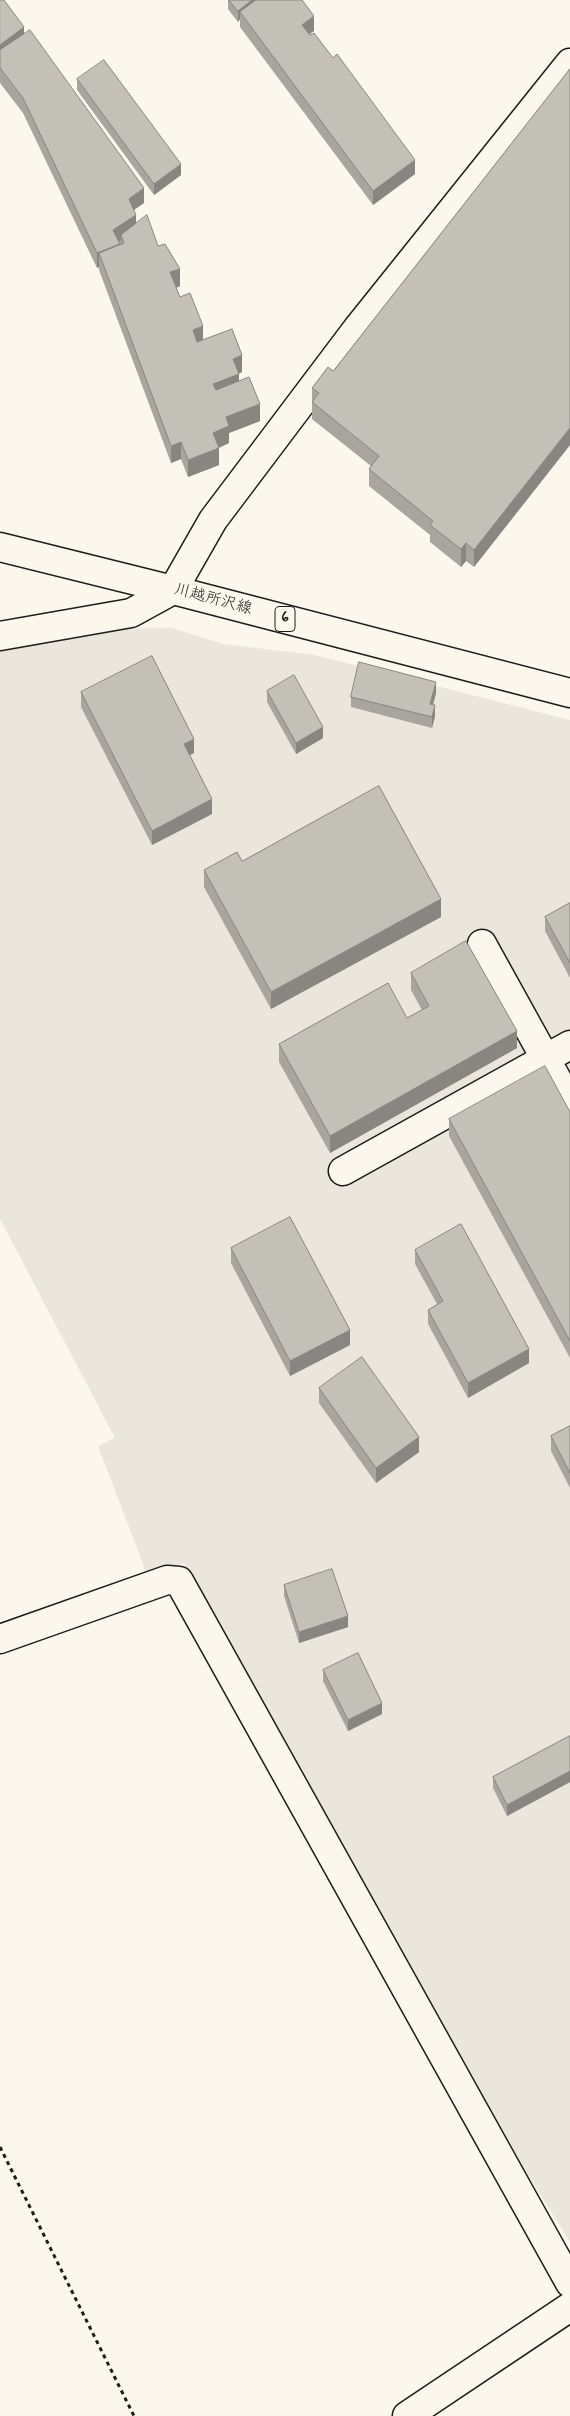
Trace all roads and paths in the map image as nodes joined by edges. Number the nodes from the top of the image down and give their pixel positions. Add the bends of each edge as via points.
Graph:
1 (570, 63) edge
2 (0, 547) edge
3 (173, 590) junction
4 (0, 636) edge
5 (570, 693) edge
6 (482, 944) dead end
7 (570, 1045) edge
8 (545, 1058) junction
9 (570, 1103) edge
10 (343, 1171) dead end
11 (0, 1639) edge
12 (0, 2147) edge
13 (570, 2282) edge
14 (570, 2307) edge
15 (134, 2416) edge
16 (407, 2416) edge

1 - 3 street via 357,329 213,520
2 - 3 street, 川越所沢線 / 6
3 - 4 street via 131,613
3 - 5 street, 川越所沢線 / 6
6 - 8 street
7 - 8 street
8 - 9 street
8 - 10 street
11 - 13 street via 167,1580 179,1581
12 - 15 path
14 - 16 street

